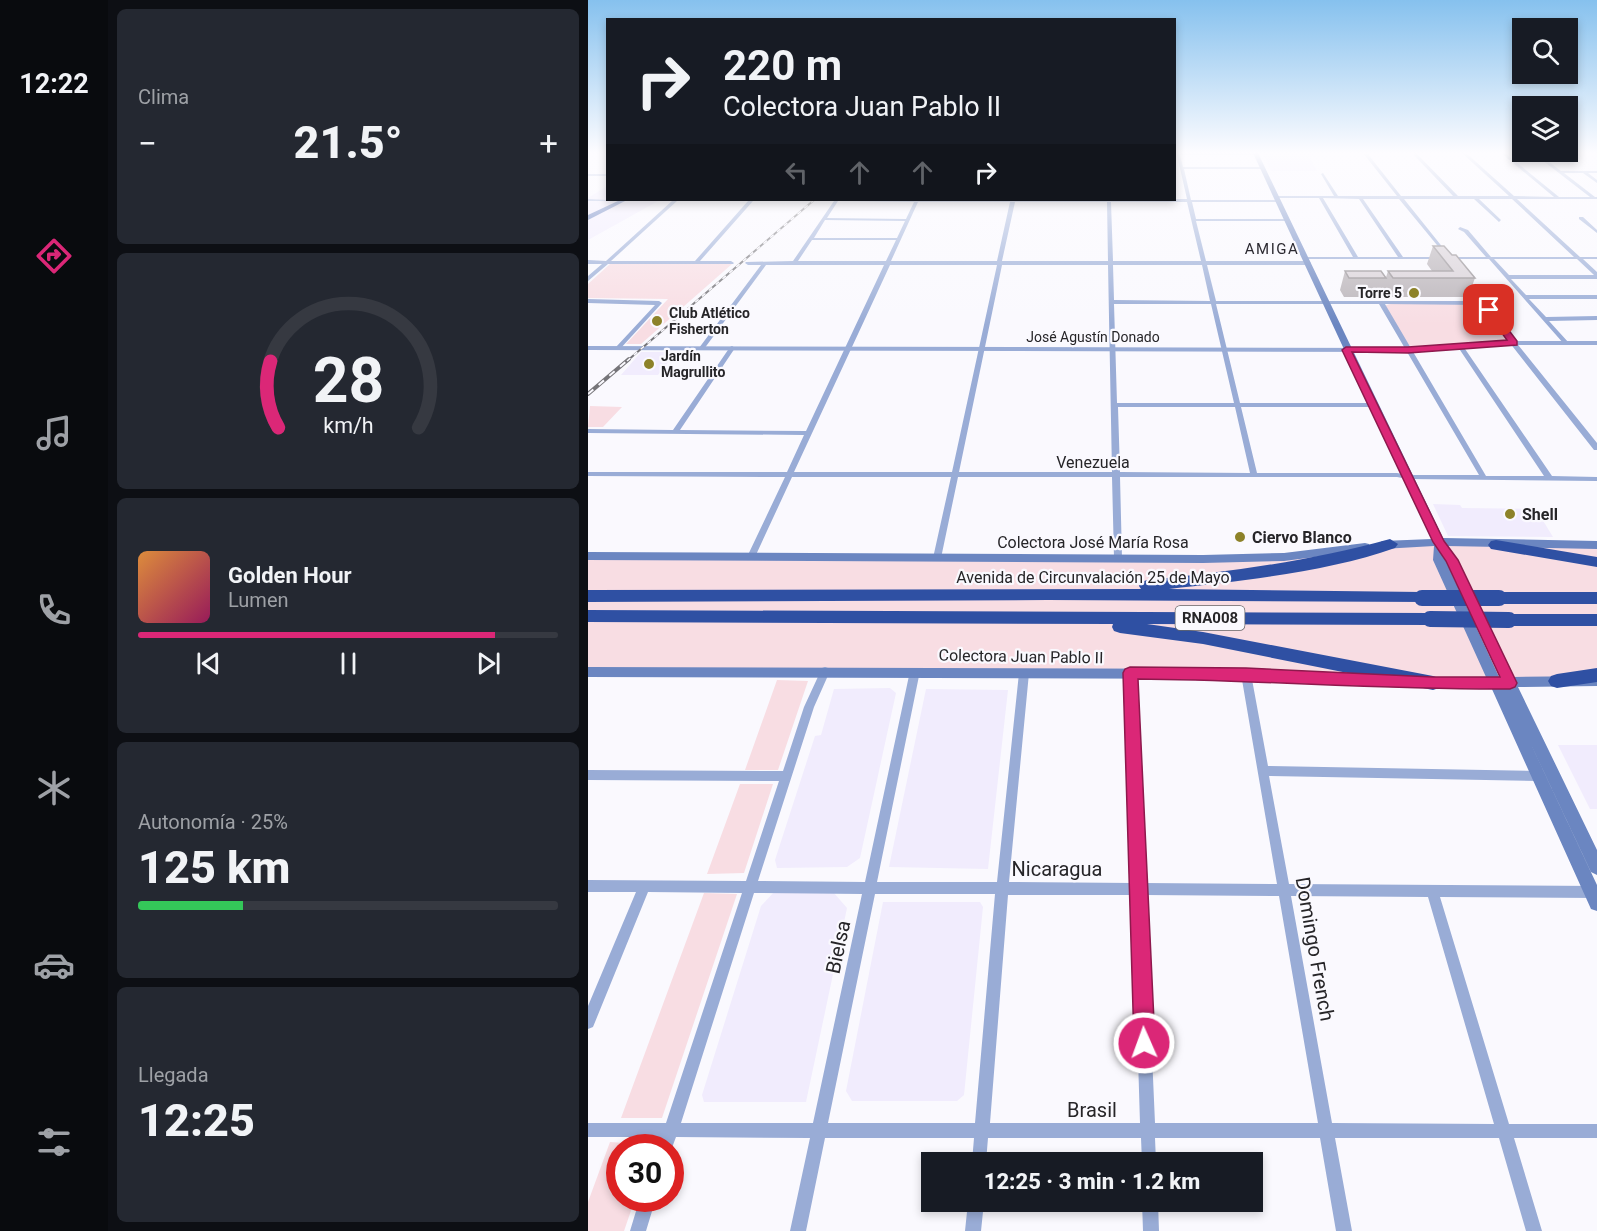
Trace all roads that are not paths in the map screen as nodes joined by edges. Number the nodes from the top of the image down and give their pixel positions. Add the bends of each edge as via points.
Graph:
1 (664, 210) edge
2 (743, 210) edge
3 (830, 210) edge
4 (911, 210) edge
5 (1011, 210) edge
6 (1109, 210) edge
7 (1191, 210) edge
8 (1282, 210) edge
9 (1328, 210) edge
10 (1369, 210) edge
11 (1411, 210) edge
12 (1488, 210) edge
13 (1528, 210) edge
14 (1581, 218) dead end
15 (824, 219) junction
16 (907, 220) junction
17 (1194, 220) junction
18 (1287, 220) junction
19 (1499, 221) dead end
20 (1460, 228) dead end
21 (1597, 232) edge
22 (810, 239) junction
23 (898, 239) junction
24 (1356, 258) junction
25 (1402, 258) junction
26 (1448, 258) junction
27 (1491, 258) junction
28 (1579, 258) junction
29 (1597, 258) edge
30 (1307, 261) junction
31 (588, 262) edge
32 (607, 262) junction
33 (697, 262) junction
34 (1111, 262) junction
35 (731, 263) dead end
36 (748, 263) dead end
37 (765, 263) junction
38 (794, 263) junction
39 (887, 263) junction
40 (1000, 263) junction
41 (1204, 263) junction
42 (1456, 270) edge
43 (1597, 276) edge
44 (1507, 277) junction
45 (1462, 278) edge
46 (588, 279) edge
47 (1525, 297) junction
48 (1597, 297) edge
49 (588, 301) edge
50 (1112, 302) junction
51 (1213, 302) junction
52 (1325, 302) junction
53 (1381, 303) junction
54 (1482, 303) junction
55 (1597, 318) edge
56 (1545, 319) junction
57 (1514, 343) junction
58 (1566, 343) junction
59 (1597, 343) edge
60 (1461, 347) junction
61 (588, 348) edge
62 (618, 348) junction
63 (702, 348) junction
64 (732, 348) junction
65 (848, 348) junction
66 (982, 349) junction
67 (1114, 349) junction
68 (1225, 349) junction
69 (1346, 350) junction
70 (1408, 350) junction
71 (1115, 405) junction
72 (1237, 405) junction
73 (1374, 405) junction
74 (588, 431) edge
75 (675, 432) junction
76 (808, 433) junction
77 (1597, 448) edge
78 (588, 474) edge
79 (789, 474) junction
80 (955, 475) junction
81 (1117, 475) junction
82 (1254, 475) junction
83 (1408, 477) junction
84 (1484, 478) junction
85 (1549, 478) junction
86 (1597, 479) edge
87 (1439, 542) junction
88 (1390, 544) junction
89 (1497, 545) junction
90 (1597, 546) edge
91 (588, 556) edge
92 (751, 557) junction
93 (937, 558) junction
94 (1118, 558) junction
95 (1597, 562) edge
96 (1048, 594) junction
97 (588, 596) edge
98 (1597, 598) edge
99 (588, 616) edge
100 (991, 617) junction
101 (1597, 620) edge
102 (825, 671) junction
103 (915, 671) junction
104 (588, 672) edge
105 (1024, 673) junction
106 (1130, 673) junction
107 (1246, 674) junction
108 (1597, 675) edge
109 (1557, 681) junction
110 (1597, 681) edge
111 (1433, 683) junction
112 (1503, 683) junction
113 (1263, 771) junction
114 (588, 776) edge
115 (786, 776) junction
116 (1538, 776) junction
117 (1595, 859) edge
118 (588, 885) edge
119 (645, 886) junction
120 (749, 886) junction
121 (870, 887) junction
122 (1002, 888) junction
123 (1138, 889) junction
124 (1285, 890) junction
125 (1432, 891) junction
126 (1595, 895) edge
127 (588, 1022) edge
128 (588, 1130) edge
129 (670, 1131) junction
130 (819, 1131) junction
131 (982, 1131) junction
132 (1148, 1131) junction
133 (1327, 1131) junction
134 (1504, 1131) junction
135 (1597, 1131) edge
136 (669, 1134) edge
137 (980, 1152) edge
138 (1149, 1152) edge
139 (644, 1212) edge
140 (975, 1212) edge
141 (1150, 1212) edge
142 (638, 1231) edge
143 (798, 1231) edge
144 (974, 1231) edge
145 (1151, 1231) edge
146 (1344, 1231) edge
147 (1534, 1231) edge

1 - 32 street
2 - 33 street
3 - 15 street
4 - 16 street
5 - 40 street
6 - 34 street
7 - 17 street
8 - 18 main road
9 - 24 street
10 - 25 street
11 - 26 street
12 - 19 street
13 - 28 street
14 - 21 street
15 - 16 street
15 - 22 street
16 - 23 street
17 - 18 street
17 - 41 street
18 - 30 main road
20 - 27 street
22 - 23 street
22 - 38 street
23 - 39 street
24 - 25 street
24 - 30 street
25 - 26 street
26 - 27 street
26 - 42 street
27 - 28 street
27 - 44 street
28 - 29 street
28 - 43 street
30 - 41 street
30 - 52 main road
31 - 32 street
32 - 33 street
32 - 46 street
33 - 35 street
34 - 40 street
34 - 41 street
34 - 50 street
36 - 37 street
37 - 38 street
37 - 63 street
38 - 39 street
39 - 40 street
39 - 65 street
40 - 66 street
41 - 51 street
43 - 44 street
44 - 47 street
45 - 54 street
47 - 48 street
47 - 56 street
49 - 62 street via 658,302
50 - 51 street
50 - 67 street
51 - 52 street
51 - 68 street
52 - 53 street
52 - 69 main road
53 - 54 street
53 - 70 street
54 - 57 street
55 - 56 street
56 - 58 street
57 - 58 street, José Agustín Donado
57 - 60 street, José Agustín Donado
57 - 77 street
58 - 59 street, José Agustín Donado
60 - 70 street, José Agustín Donado
60 - 85 street
61 - 62 street, José Agustín Donado
62 - 63 street, José Agustín Donado
63 - 64 street, José Agustín Donado
64 - 65 street, José Agustín Donado
64 - 75 street
65 - 66 street, José Agustín Donado
65 - 76 street
66 - 67 street, José Agustín Donado
66 - 80 street
67 - 68 street, José Agustín Donado
67 - 71 street
68 - 69 street, José Agustín Donado
68 - 72 street
69 - 70 street, José Agustín Donado
69 - 73 main road
70 - 84 street
71 - 72 street
71 - 81 street
72 - 73 street
72 - 82 street
73 - 83 main road
74 - 75 street
75 - 76 street
76 - 79 street
78 - 79 street, Venezuela
79 - 80 street, Venezuela
79 - 92 street
80 - 81 street, Venezuela
80 - 93 street
81 - 82 street, Venezuela
81 - 94 street
82 - 83 street, Venezuela
83 - 84 street, Venezuela
83 - 87 main road
84 - 85 street, Venezuela
85 - 86 street, Venezuela
87 - 88 main road, Colectora José María Rosa
87 - 89 main road, Colectora José María Rosa
87 - 112 main road via 1439,560
88 - 94 main road, Colectora José María Rosa via 1264,558
88 - 96 highway via 1199,582
89 - 90 main road, Colectora José María Rosa
89 - 95 highway
91 - 92 main road, Colectora José María Rosa
92 - 93 main road, Colectora José María Rosa
93 - 94 main road, Colectora José María Rosa
96 - 97 highway, Avenida de Circunvalación 25 de Mayo / RNA008
96 - 98 highway, Avenida de Circunvalación 25 de Mayo / RNA008, bridge
99 - 100 highway, RNA008
100 - 101 highway, RNA008, bridge
100 - 111 highway via 1162,632
102 - 103 main road, Colectora Juan Pablo II
102 - 104 main road, Colectora Juan Pablo II
102 - 115 street
103 - 105 main road, Colectora Juan Pablo II
103 - 121 street, Bielsa
105 - 106 main road, Colectora Juan Pablo II
105 - 122 street
106 - 107 main road, Colectora Juan Pablo II
106 - 123 street
107 - 111 main road, Colectora Juan Pablo II
107 - 113 street, Domingo French
108 - 109 highway
109 - 110 main road, Colectora Juan Pablo II
109 - 112 main road, Colectora Juan Pablo II
111 - 112 main road, Colectora Juan Pablo II
112 - 116 main road
112 - 117 main road
113 - 116 street
113 - 124 street, Domingo French
114 - 115 street
115 - 120 street
116 - 126 main road
118 - 119 street, Nicaragua
119 - 120 street, Nicaragua
119 - 127 street
120 - 121 street, Nicaragua
120 - 129 street
121 - 122 street, Nicaragua
121 - 130 street, Bielsa
122 - 123 street, Nicaragua
122 - 131 street
123 - 124 street, Nicaragua
123 - 132 street
124 - 125 street, Nicaragua
124 - 133 street, Domingo French
125 - 126 street, Nicaragua
125 - 134 street
128 - 129 street, Brasil
129 - 130 street, Brasil
129 - 136 street
130 - 131 street, Brasil
130 - 143 street, Bielsa
131 - 132 street, Brasil
131 - 137 street
132 - 133 street, Brasil
132 - 138 street
133 - 134 street, Brasil
133 - 146 street, Domingo French
134 - 135 street, Brasil
134 - 147 street
139 - 142 street
140 - 144 street
141 - 145 street

